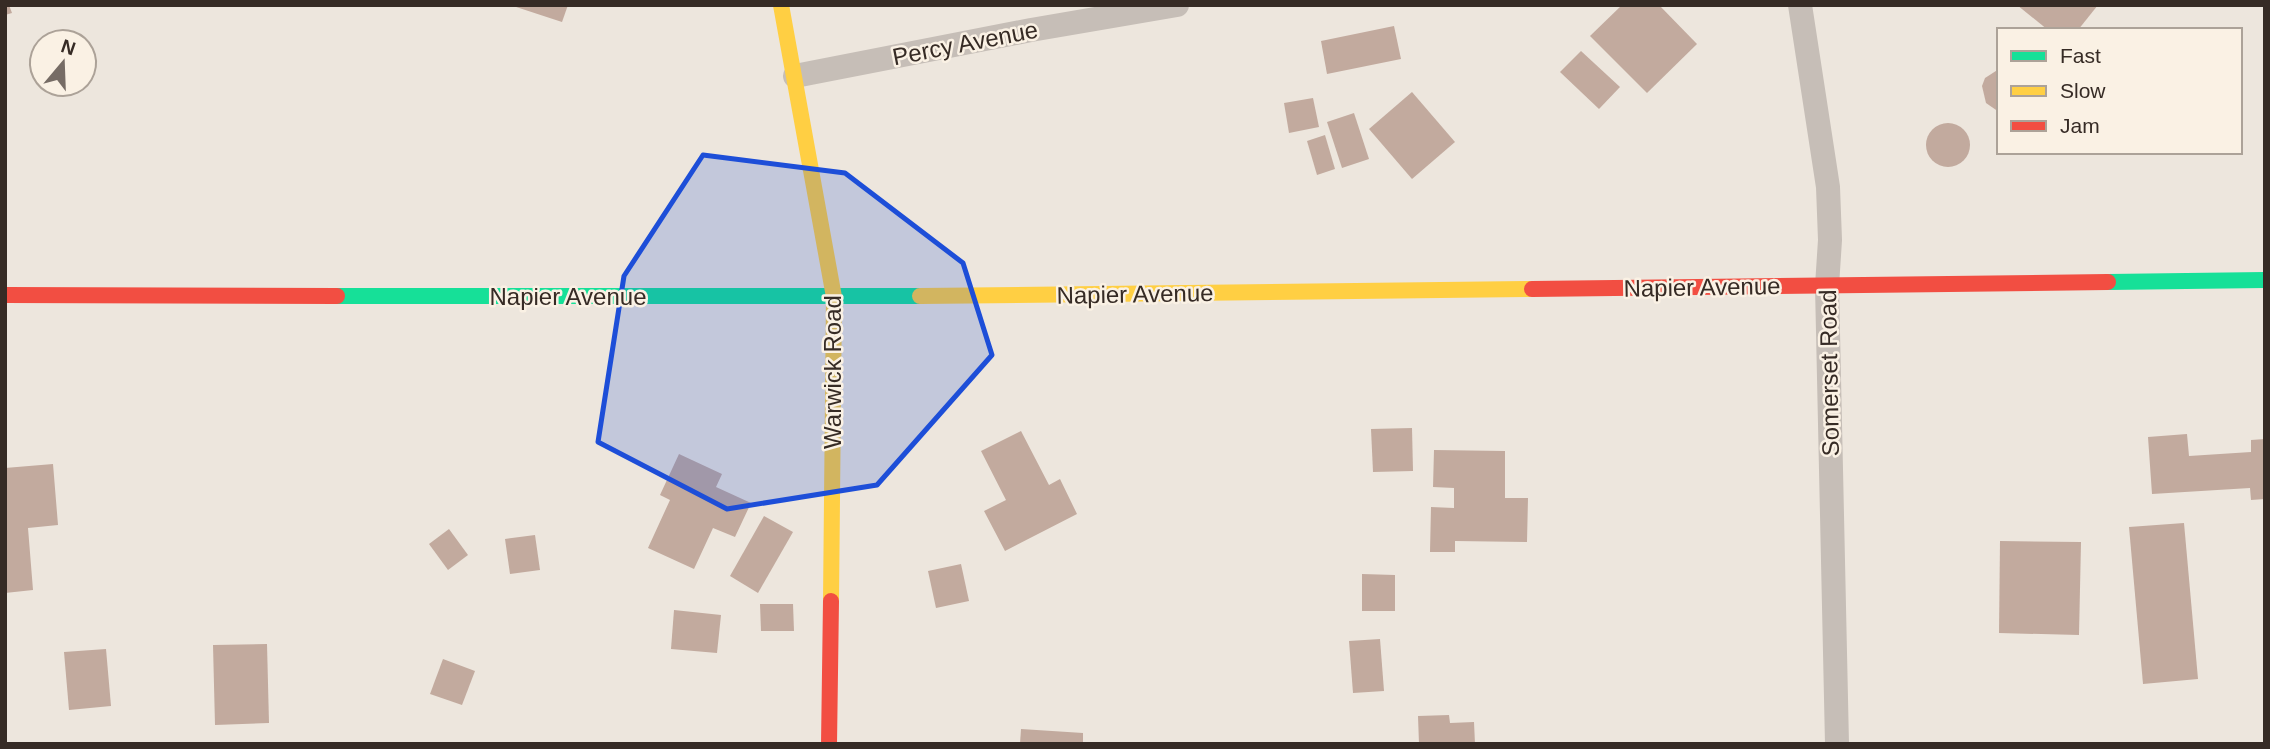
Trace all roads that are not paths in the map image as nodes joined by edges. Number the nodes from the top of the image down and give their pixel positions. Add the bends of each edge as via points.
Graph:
1 (781, 5) edge
2 (1177, 5) edge
3 (1800, 5) edge
4 (795, 76) junction
5 (2265, 280) edge
6 (1826, 286) junction
7 (5, 295) edge
8 (834, 297) junction
9 (829, 744) edge
10 (1837, 744) edge

1 - 4 street, Warwick Road
2 - 4 street, Percy Avenue
3 - 6 street, Somerset Road via 1828,187
4 - 8 street, Warwick Road
5 - 6 street, Napier Avenue
6 - 8 street, Napier Avenue
6 - 10 street, Somerset Road
7 - 8 street, Napier Avenue
8 - 9 street, Warwick Road

